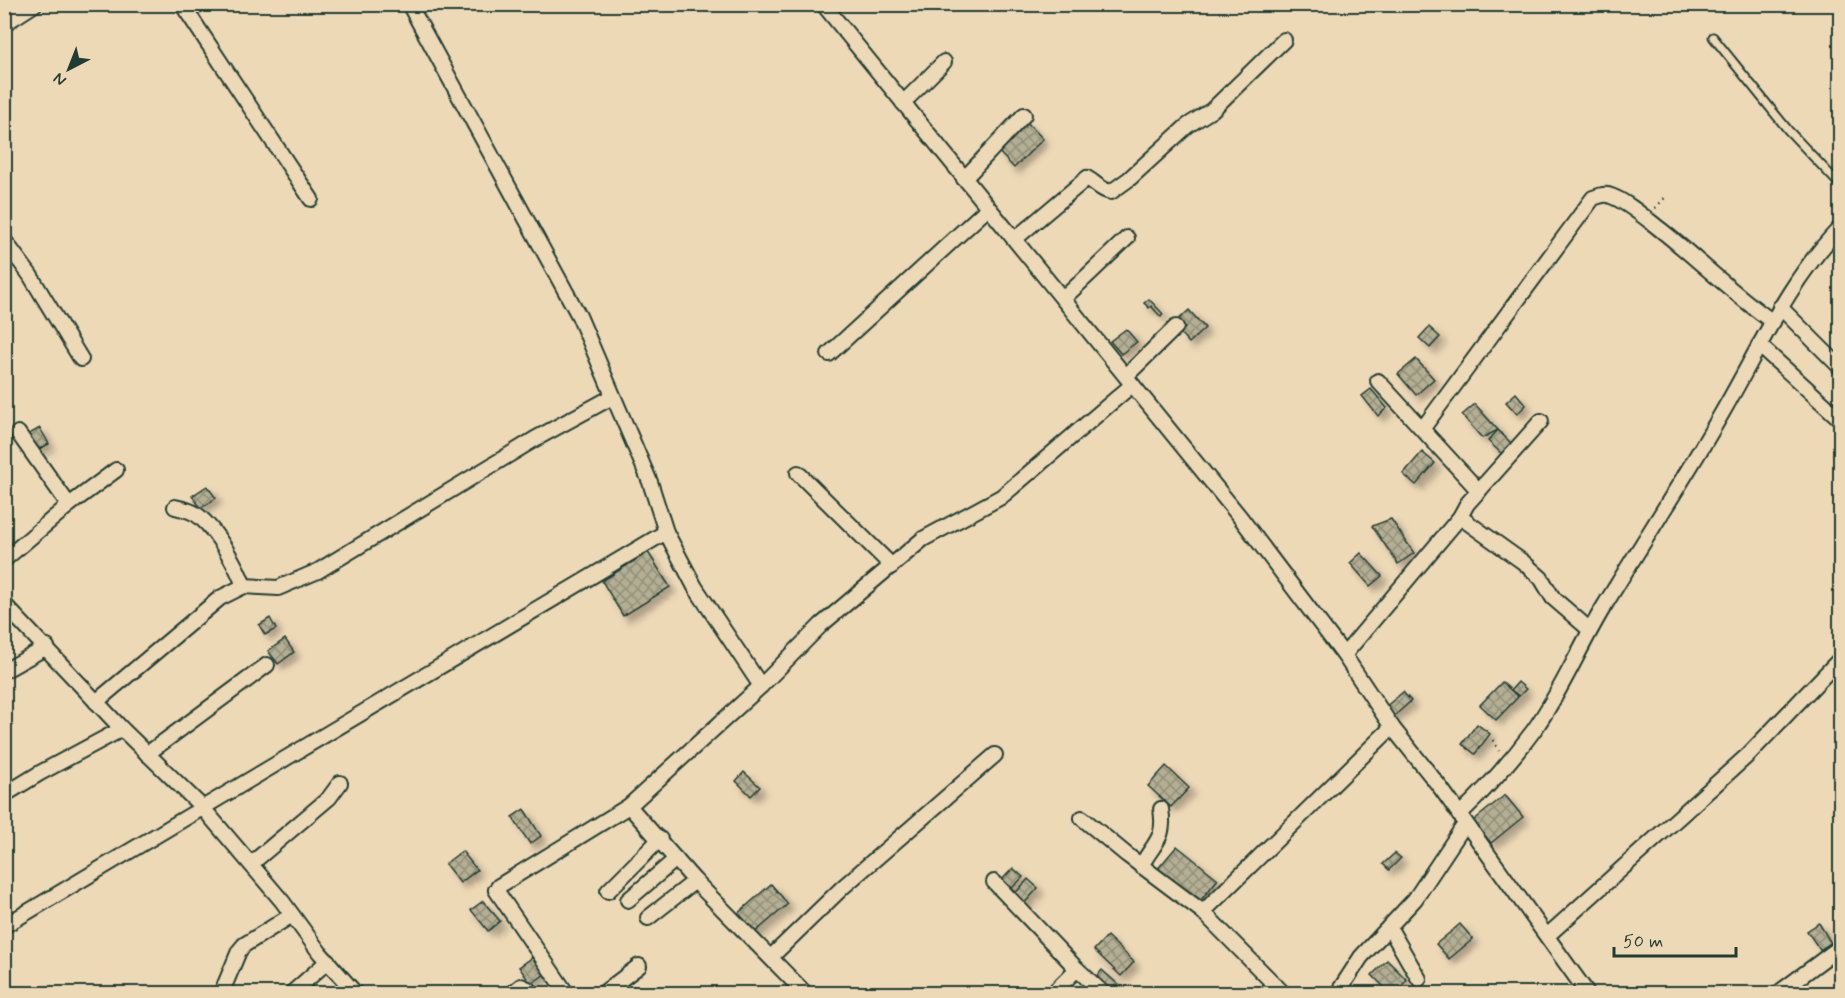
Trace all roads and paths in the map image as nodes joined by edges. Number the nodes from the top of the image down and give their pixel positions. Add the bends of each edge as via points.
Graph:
1 (35, 4) edge
2 (182, 4) edge
3 (409, 4) edge
4 (823, 4) edge
5 (4, 24) edge
6 (1713, 37) dead end
7 (1284, 40) dead end
8 (944, 62) dead end
9 (903, 103) junction
10 (1024, 115) dead end
11 (964, 179) junction
12 (1840, 185) edge
13 (311, 199) dead end
14 (988, 208) junction
15 (1840, 228) edge
16 (1127, 238) dead end
17 (1015, 239) junction
18 (4, 240) edge
19 (1063, 299) junction
20 (1780, 307) junction
21 (1773, 322) junction
22 (1176, 327) dead end
23 (1759, 345) junction
24 (828, 354) dead end
25 (81, 358) dead end
26 (1840, 368) edge
27 (1129, 381) junction
28 (1378, 381) dead end
29 (612, 397) junction
30 (1838, 417) dead end
31 (1541, 421) dead end
32 (1423, 428) junction
33 (18, 433) dead end
34 (116, 470) dead end
35 (798, 473) dead end
36 (1479, 491) junction
37 (69, 505) junction
38 (175, 507) dead end
39 (1460, 517) junction
40 (666, 532) junction
41 (4, 560) edge
42 (892, 566) junction
43 (244, 586) junction
44 (4, 604) edge
45 (1590, 630) junction
46 (47, 647) junction
47 (1344, 655) junction
48 (1840, 659) edge
49 (267, 665) dead end
50 (4, 671) edge
51 (761, 687) junction
52 (96, 702) junction
53 (1392, 727) junction
54 (122, 729) junction
55 (147, 754) junction
56 (995, 755) dead end
57 (340, 783) dead end
58 (4, 795) edge
59 (202, 807) junction
60 (629, 807) junction
61 (1161, 809) dead end
62 (1082, 818) dead end
63 (1462, 820) junction
64 (660, 840) junction
65 (676, 859) junction
66 (251, 864) junction
67 (1141, 866) junction
68 (695, 881) junction
69 (993, 882) dead end
70 (608, 891) dead end
71 (628, 900) dead end
72 (1203, 912) junction
73 (292, 915) junction
74 (648, 918) dead end
75 (4, 926) edge
76 (1389, 927) junction
77 (1546, 936) junction
78 (1840, 947) edge
79 (771, 957) junction
80 (328, 961) junction
81 (639, 966) dead end
82 (1077, 969) junction
83 (1419, 979) dead end
84 (221, 993) edge
85 (291, 993) edge
86 (356, 993) edge
87 (511, 993) edge
88 (531, 993) edge
89 (567, 993) edge
90 (602, 993) edge
91 (806, 993) edge
92 (1052, 993) edge
93 (1104, 993) edge
94 (1284, 993) edge
95 (1337, 993) edge
96 (1588, 993) edge
97 (1777, 993) edge

1 - 5 street
2 - 13 street
3 - 29 street via 579,316
4 - 9 street
6 - 12 lane via 1788,130
7 - 17 street via 1212,110 1187,126 1119,187 1110,192 1102,190 1087,178
8 - 9 street
9 - 11 street
10 - 11 street
11 - 14 street
14 - 17 street
14 - 24 street
15 - 20 street
16 - 19 street
17 - 19 street
18 - 25 street
19 - 27 street
20 - 21 street
20 - 26 street
21 - 23 street
21 - 32 street via 1735,295 1646,218 1610,195 1602,195 1593,198
22 - 27 street
23 - 30 street
23 - 45 street via 1698,455
27 - 42 street via 1001,497 923,539
27 - 47 street via 1240,516
28 - 32 street
29 - 40 street via 650,482
29 - 43 street via 535,439 318,571 278,588
31 - 36 street
32 - 36 street
33 - 37 street
34 - 37 street
35 - 42 street
36 - 39 street
37 - 41 street
38 - 43 street via 201,517 234,563
39 - 45 street via 1523,562 1541,578 1553,598
39 - 47 street
40 - 51 street via 695,587
40 - 59 street
42 - 51 street via 821,625
43 - 52 street via 220,598
44 - 46 street
45 - 63 street via 1534,730
46 - 50 street
46 - 52 street
47 - 53 street
48 - 77 street via 1748,755
49 - 55 street
51 - 60 street
52 - 54 street
53 - 63 street
53 - 72 street
54 - 55 street
54 - 58 street
55 - 59 street
56 - 79 street via 843,887
57 - 66 street via 329,798
59 - 66 street
59 - 75 street
60 - 64 street
60 - 89 street via 496,890
61 - 67 street via 1164,826 1160,838
62 - 67 street
63 - 76 street via 1415,899
63 - 77 street
64 - 65 street
64 - 70 street
65 - 68 street
65 - 71 street
66 - 73 street
67 - 72 street
68 - 74 street
68 - 79 street
69 - 82 street
72 - 94 street
73 - 80 street
73 - 84 street via 244,945
76 - 83 street
76 - 95 street via 1361,957
77 - 96 street
78 - 97 street
79 - 91 street
80 - 85 street
80 - 86 street
81 - 90 street
82 - 92 street
82 - 93 street
87 - 88 street via 521,986

